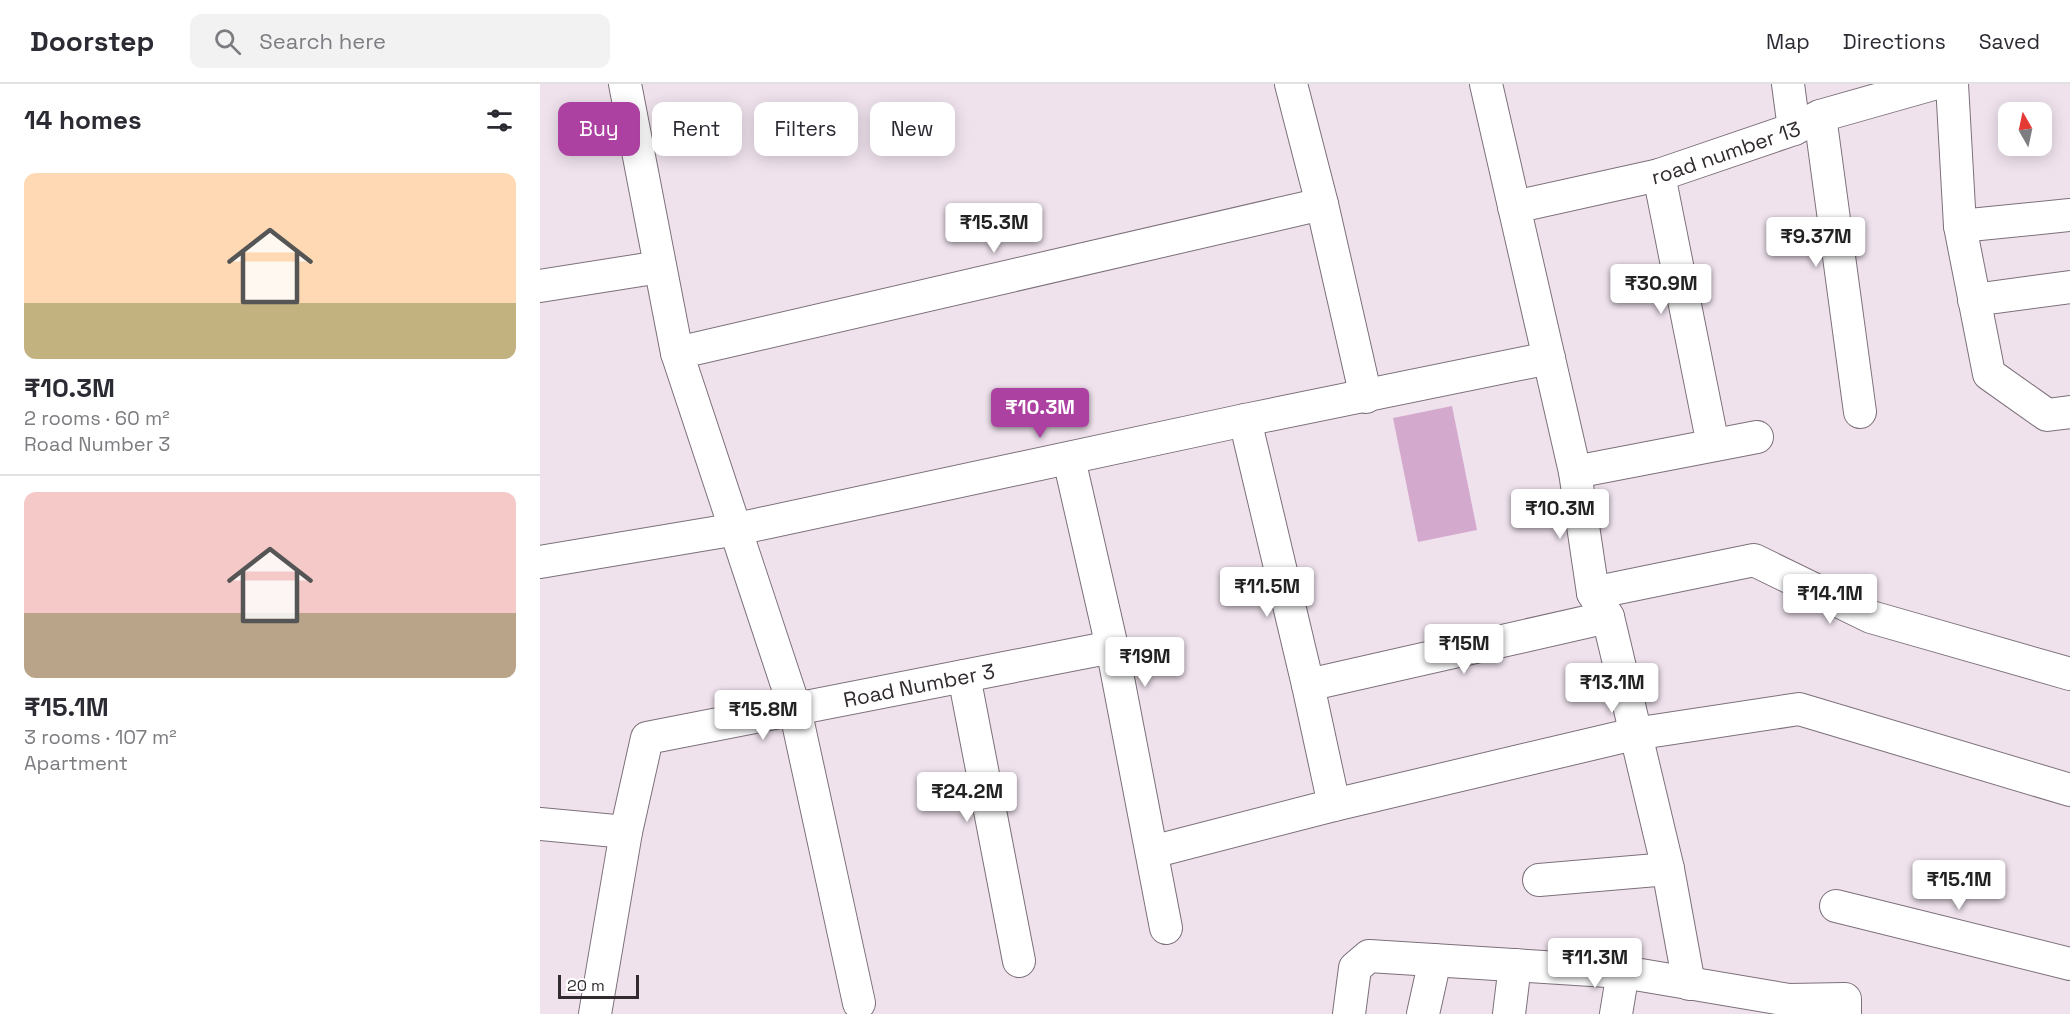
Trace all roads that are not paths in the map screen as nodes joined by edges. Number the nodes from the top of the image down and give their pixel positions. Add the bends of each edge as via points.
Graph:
1 (625, 84) edge
2 (1291, 84) edge
3 (1788, 84) edge
4 (1933, 84) edge
5 (1952, 84) edge
6 (1490, 85) edge
7 (1807, 123) junction
8 (1659, 175) junction
9 (1322, 204) junction
10 (1514, 207) junction
11 (2070, 215) edge
12 (1960, 226) junction
13 (660, 267) junction
14 (540, 286) edge
15 (2070, 287) edge
16 (1974, 300) junction
17 (677, 353) junction
18 (1549, 358) junction
19 (1366, 397) junction
20 (1860, 412) dead end
21 (2070, 412) edge
22 (1245, 420) junction
23 (1757, 437) dead end
24 (1713, 445) junction
25 (1069, 459) junction
26 (1575, 472) junction
27 (736, 529) junction
28 (540, 561) edge
29 (1600, 605) junction
30 (1112, 647) junction
31 (2070, 674) edge
32 (964, 676) junction
33 (1308, 685) junction
34 (795, 709) junction
35 (1634, 734) junction
36 (2070, 790) edge
37 (1334, 805) junction
38 (540, 824) edge
39 (626, 832) junction
40 (1152, 852) junction
41 (1668, 869) junction
42 (1539, 880) dead end
43 (1836, 906) dead end
44 (1166, 928) dead end
45 (1435, 960) junction
46 (1019, 961) dead end
47 (2070, 964) edge
48 (1515, 965) junction
49 (1623, 972) junction
50 (1689, 984) junction
51 (1722, 1002) edge
52 (859, 1003) dead end
53 (595, 1014) edge
54 (1349, 1014) edge
55 (1424, 1014) edge
56 (1509, 1014) edge
57 (1616, 1014) edge
58 (1845, 1014) edge

1 - 13 street
2 - 9 street
3 - 7 street
4 - 7 street, road number 13
5 - 12 street
6 - 10 street
7 - 8 street, road number 13
7 - 20 street
8 - 10 street, road number 13
8 - 24 street
9 - 17 street
9 - 19 street
10 - 18 street
11 - 12 street
12 - 16 street
13 - 14 street
13 - 17 street
15 - 16 street
16 - 21 street via 1989,374 2048,415
17 - 27 street
18 - 19 street
18 - 26 street
19 - 22 street
22 - 25 street
22 - 33 street
23 - 24 street
24 - 26 street
25 - 27 street
25 - 30 street
26 - 29 street
27 - 28 street
27 - 34 street
29 - 31 street via 1754,560 1871,617
29 - 33 street
29 - 35 street
30 - 32 street, Road Number 3
30 - 40 street
32 - 34 street, Road Number 3
32 - 46 street
33 - 37 street
34 - 39 street, Road Number 3 via 647,738
34 - 52 street
35 - 36 street via 1799,709
35 - 37 street
35 - 41 street
37 - 40 street
38 - 39 street
39 - 53 street, Road Number 3
40 - 44 street
41 - 42 street
41 - 50 street
43 - 47 street
45 - 48 street
45 - 54 street via 1369,956 1355,968
45 - 55 street
48 - 49 street
48 - 56 street
49 - 50 street
49 - 57 street
50 - 51 street
51 - 58 street via 1845,999

